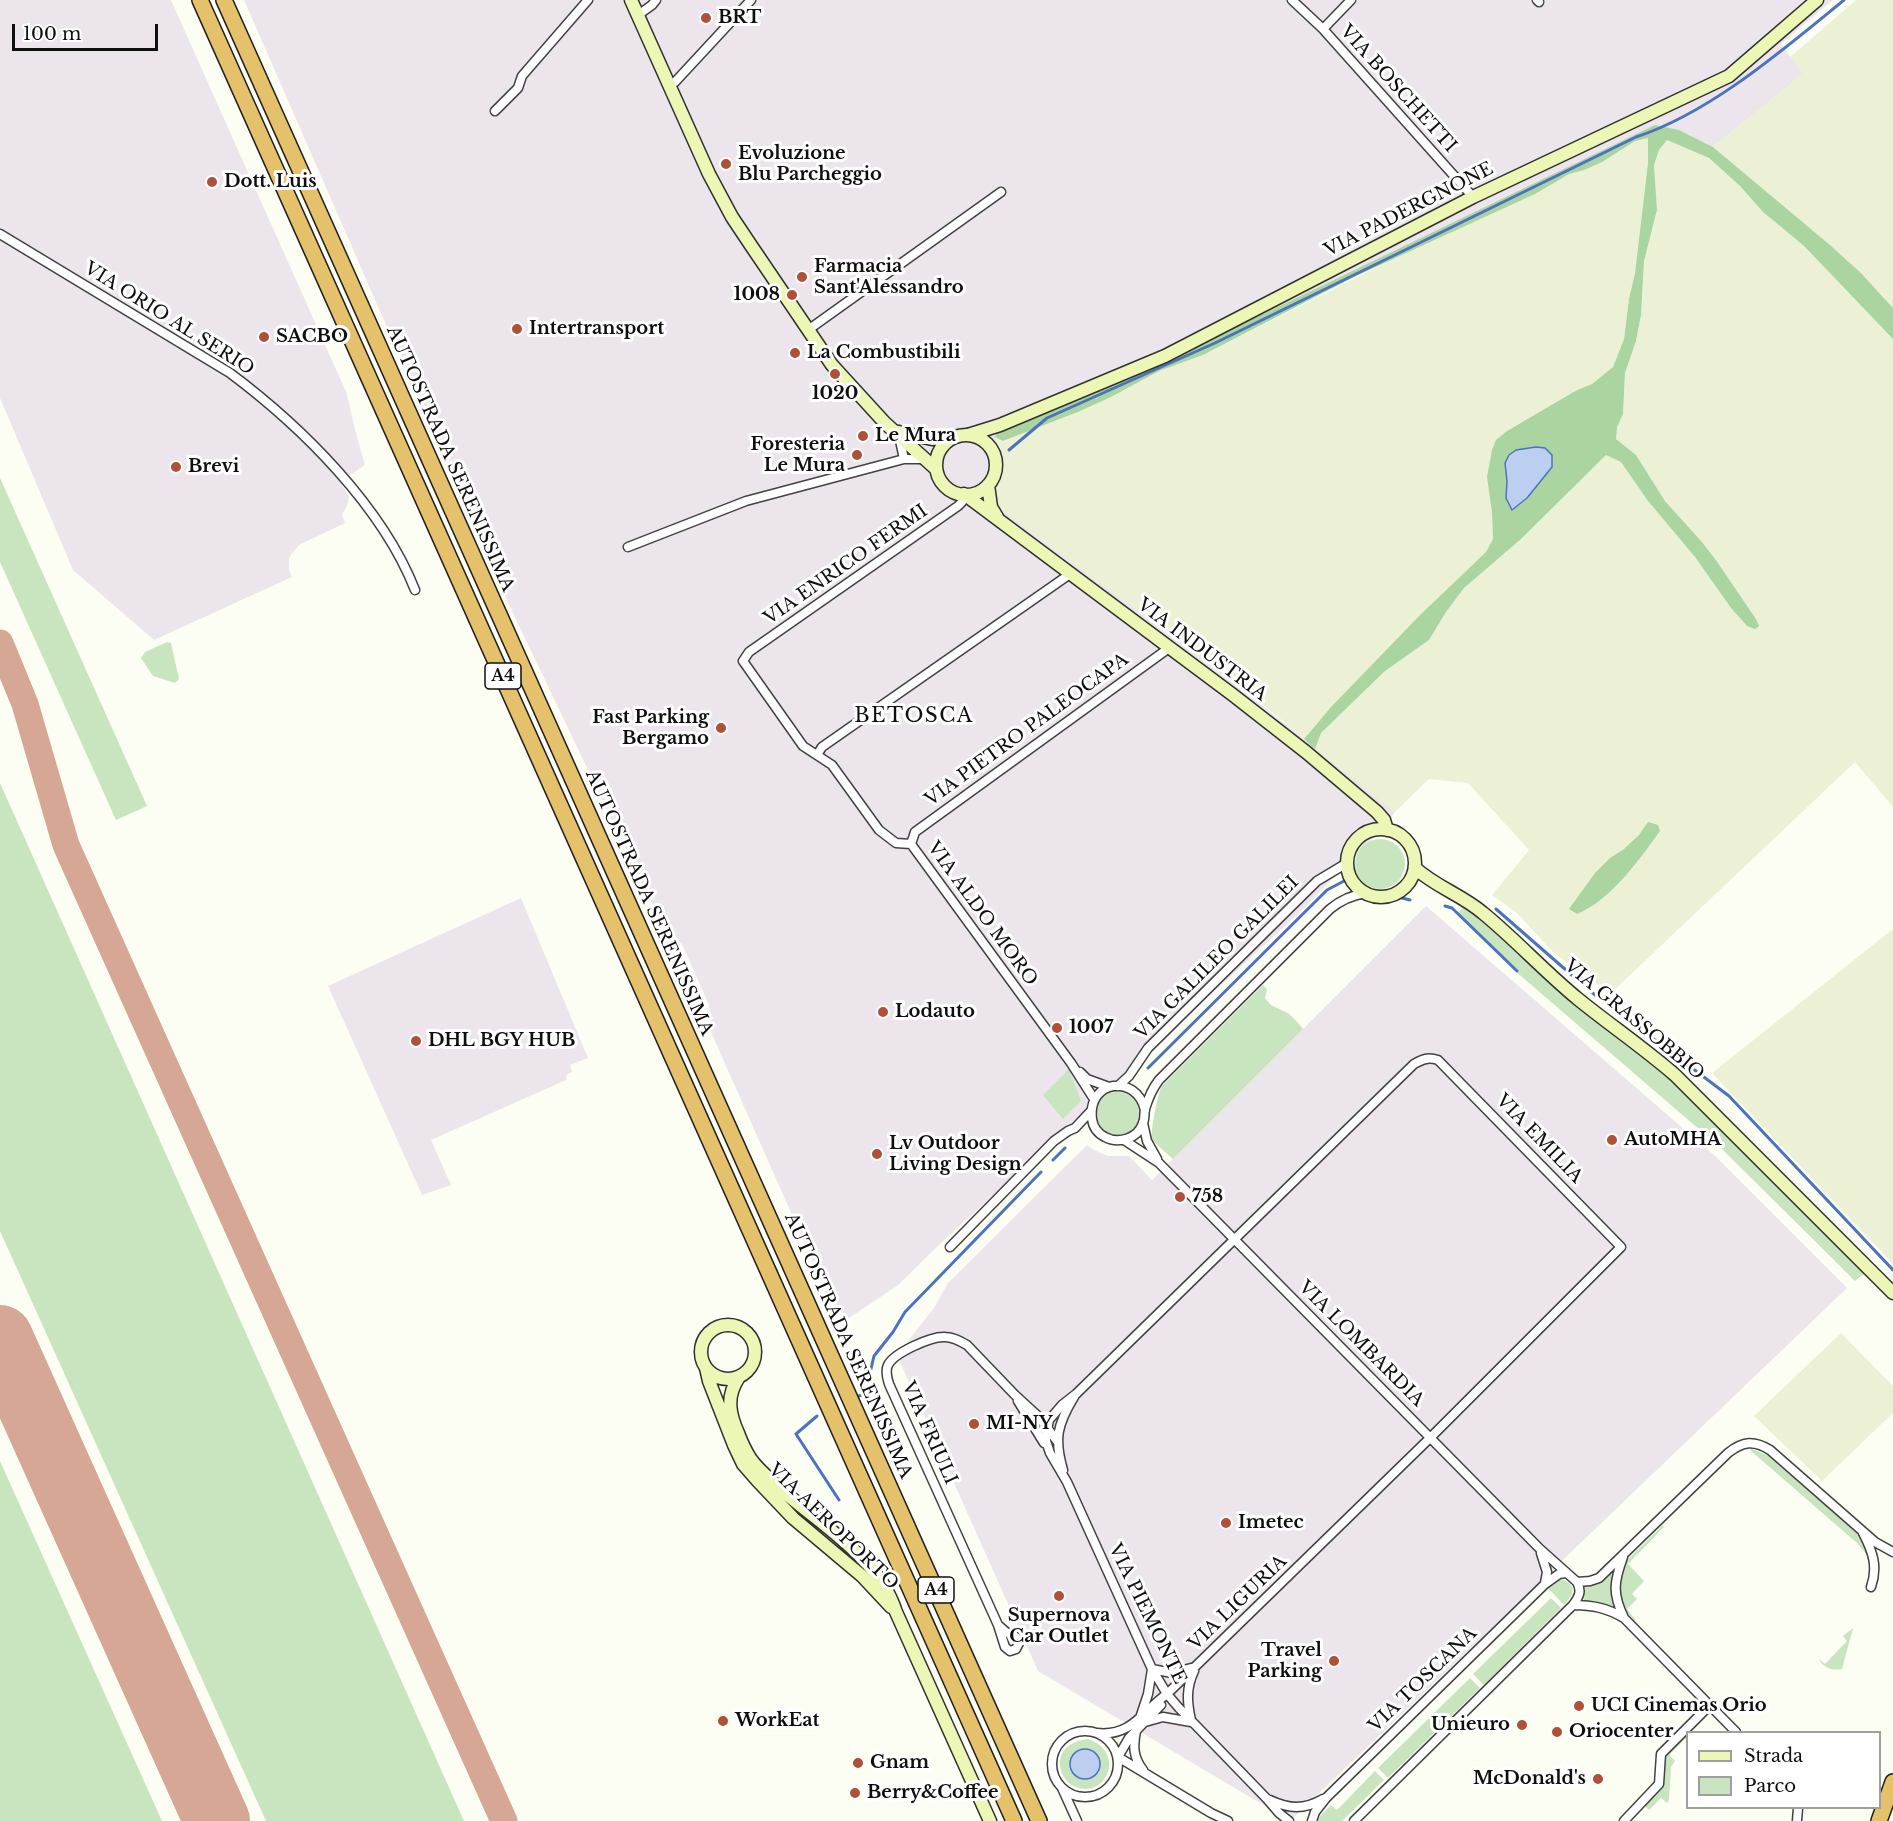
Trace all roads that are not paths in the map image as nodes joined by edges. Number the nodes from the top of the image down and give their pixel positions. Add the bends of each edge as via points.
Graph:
1 (200, 0) edge
2 (224, 0) edge
3 (588, 0) edge
4 (631, 0) edge
5 (656, 0) edge
6 (751, 0) edge
7 (1292, 0) edge
8 (1351, 0) edge
9 (1817, 0) edge
10 (638, 15) junction
11 (1323, 29) junction
12 (669, 85) junction
13 (495, 111) dead end
14 (1001, 192) dead end
15 (1473, 197) junction
16 (0, 234) edge
17 (808, 330) junction
18 (1000, 425) junction
19 (896, 433) junction
20 (968, 435) junction
21 (955, 437) junction
22 (932, 439) junction
23 (993, 454) junction
24 (920, 455) junction
25 (904, 459) junction
26 (936, 469) junction
27 (988, 485) junction
28 (964, 494) junction
29 (1001, 523) junction
30 (628, 547) dead end
31 (1070, 574) junction
32 (415, 590) dead end
33 (1169, 648) junction
34 (743, 661) joint
35 (817, 755) junction
36 (1377, 812) junction
37 (1387, 830) junction
38 (1363, 834) junction
39 (911, 844) junction
40 (1347, 862) junction
41 (1415, 868) junction
42 (1440, 887) junction
43 (1400, 891) junction
44 (1366, 893) junction
45 (1071, 1064) junction
46 (1119, 1086) junction
47 (1109, 1087) junction
48 (1094, 1099) junction
49 (1145, 1110) junction
50 (1091, 1111) junction
51 (1143, 1123) junction
52 (1075, 1128) junction
53 (1101, 1135) junction
54 (1124, 1140) junction
55 (1159, 1162) junction
56 (1234, 1239) junction
57 (950, 1247) dead end
58 (1893, 1293) edge
59 (706, 1368) junction
60 (739, 1377) junction
61 (1076, 1394) junction
62 (1015, 1395) junction
63 (1047, 1426) junction
64 (1430, 1438) junction
65 (1057, 1441) junction
66 (1050, 1453) junction
67 (1066, 1482) junction
68 (1860, 1528) junction
69 (1540, 1549) junction
70 (1893, 1552) edge
71 (1623, 1556) junction
72 (1566, 1573) junction
73 (1577, 1582) junction
74 (1545, 1584) junction
75 (1871, 1587) dead end
76 (1573, 1605) junction
77 (896, 1612) junction
78 (1624, 1618) junction
79 (998, 1625) dead end
80 (1197, 1665) junction
81 (1152, 1669) junction
82 (1167, 1694) junction
83 (1710, 1705) junction
84 (1142, 1720) junction
85 (1192, 1722) junction
86 (1136, 1731) junction
87 (1736, 1731) edge
88 (1097, 1733) junction
89 (1118, 1757) junction
90 (1146, 1774) junction
91 (1893, 1782) edge
92 (1062, 1787) junction
93 (1326, 1798) junction
94 (1267, 1799) junction
95 (990, 1821) edge
96 (1014, 1821) edge
97 (1039, 1821) edge
98 (1077, 1821) edge
99 (1228, 1821) edge
100 (1289, 1821) edge
101 (1312, 1821) edge
102 (1354, 1821) edge
103 (1624, 1821) edge
104 (1879, 1821) edge

1 - 96 highway, A4
2 - 97 highway, AUTOSTRADA SERENISSIMA / A4
3 - 13 street
4 - 10 street
5 - 10 street
6 - 12 street
7 - 11 street, VIA BOSCHETTI
8 - 11 street, VIA BOSCHETTI
9 - 15 street, VIA PADERGNONE via 1729,76
10 - 12 street
11 - 15 street, VIA BOSCHETTI
12 - 17 street via 732,217
14 - 17 street
15 - 18 street, VIA PADERGNONE via 1165,356
16 - 32 street, VIA ORIO AL SERIO via 250,388 293,426 360,496 395,549
17 - 19 street via 832,365
18 - 20 street, VIA PADERGNONE
18 - 23 street via 992,440
19 - 22 street
19 - 24 street
19 - 25 street
20 - 21 street
20 - 23 street via 986,443
21 - 22 street
21 - 26 street via 940,450
22 - 24 street
23 - 27 street via 996,467
24 - 25 street
24 - 26 street
25 - 30 street via 746,501
26 - 28 street via 946,486
27 - 28 street
27 - 29 street via 991,507
28 - 29 street, VIA INDUSTRIA
28 - 34 street, VIA ENRICO FERMI via 958,506 749,652
29 - 31 street, VIA INDUSTRIA
31 - 33 street, VIA INDUSTRIA
31 - 35 street via 822,747
33 - 36 street, VIA INDUSTRIA via 1306,752
33 - 39 street, VIA PIETRO PALEOCAPA via 915,832
34 - 35 street, VIA ALDO MORO via 803,746
35 - 39 street, VIA ALDO MORO via 832,765 879,830 896,843
36 - 37 street, VIA INDUSTRIA
36 - 38 street via 1372,826
37 - 38 street
37 - 41 street via 1408,842
38 - 40 street via 1352,847
39 - 45 street, VIA ALDO MORO
40 - 44 street via 1352,880
40 - 46 street, VIA GALILEO GALILEI via 1317,881 1148,1048
41 - 42 street, VIA GRASSOBBIO
41 - 43 street
42 - 43 street via 1414,886
42 - 58 street, VIA GRASSOBBIO via 1485,914 1578,999 1667,1068
43 - 44 street via 1383,897
44 - 49 street via 1338,903 1322,917 1159,1080
45 - 47 street, VIA ALDO MORO via 1087,1079
45 - 48 street, VIA ALDO MORO
46 - 47 street
46 - 49 street via 1139,1096
47 - 48 street
48 - 50 street
49 - 51 street
50 - 52 street
50 - 53 street via 1092,1122
51 - 54 street via 1139,1131
51 - 55 street, VIA LOMBARDIA
52 - 53 street
52 - 57 street via 1054,1141
53 - 54 street
54 - 55 street, VIA LOMBARDIA
55 - 56 street, VIA LOMBARDIA
56 - 61 street, VIA PIEMONTE
56 - 64 street, VIA LOMBARDIA
56 - 64 street, VIA EMILIA via 1414,1064 1431,1058 1442,1064 1621,1247
59 - 60 street via 719,1377
59 - 60 street via 701,1354 704,1340 718,1326 733,1325 746,1331 755,1348 753,1363
59 - 77 street, VIA AEROPORTO via 744,1464 793,1518 862,1576
60 - 77 street, VIA AEROPORTO via 729,1406 751,1459 772,1482 865,1560 882,1582
61 - 63 street, VIA PIEMONTE via 1054,1413
61 - 65 street, VIA PIEMONTE via 1062,1420
62 - 63 street, VIA FRIULI
62 - 66 street, VIA FRIULI
62 - 79 street, VIA FRIULI via 967,1345 953,1338 937,1337 899,1354 887,1370 889,1384
63 - 65 street, VIA FRIULI
63 - 66 street, VIA PIEMONTE
64 - 69 street, VIA LOMBARDIA
64 - 80 street, VIA LIGURIA
65 - 67 street, VIA PIEMONTE
66 - 67 street, VIA PIEMONTE
67 - 81 street, VIA PIEMONTE
68 - 70 street
68 - 71 street via 1770,1450 1750,1442 1728,1453
68 - 75 street via 1875,1562
69 - 72 street, VIA LOMBARDIA
69 - 74 street via 1547,1572
71 - 73 street via 1594,1580
71 - 78 street via 1615,1593
72 - 73 street, VIA LOMBARDIA
72 - 74 street, VIA TOSCANA
73 - 76 street via 1579,1593
74 - 93 street, VIA TOSCANA
76 - 78 street via 1597,1606
76 - 102 street
77 - 95 street, VIA AEROPORTO
78 - 83 street
80 - 81 street, VIA LIGURIA via 1172,1673
80 - 82 street, VIA LIGURIA
80 - 85 street, VIA LIGURIA via 1187,1694
81 - 82 street, VIA PIEMONTE
81 - 84 street, VIA LIGURIA
82 - 84 street, VIA LIGURIA
82 - 85 street, VIA PIEMONTE
83 - 87 street
83 - 103 street via 1660,1754 1659,1784
84 - 85 street, VIA LIGURIA via 1163,1717
84 - 86 street, VIA LIGURIA
84 - 88 street, VIA LIGURIA via 1120,1733
85 - 94 street, VIA PIEMONTE
86 - 89 street, VIA LIGURIA
86 - 90 street via 1134,1753
88 - 89 street via 1110,1742
88 - 92 street via 1070,1734 1058,1746 1053,1769
89 - 90 street
89 - 92 street via 1116,1775 1104,1791 1083,1796
90 - 99 street
91 - 104 highway
92 - 98 street
93 - 94 street, VIA PIEMONTE via 1291,1808
93 - 101 street, VIA TOSCANA
94 - 100 street, VIA PIEMONTE

